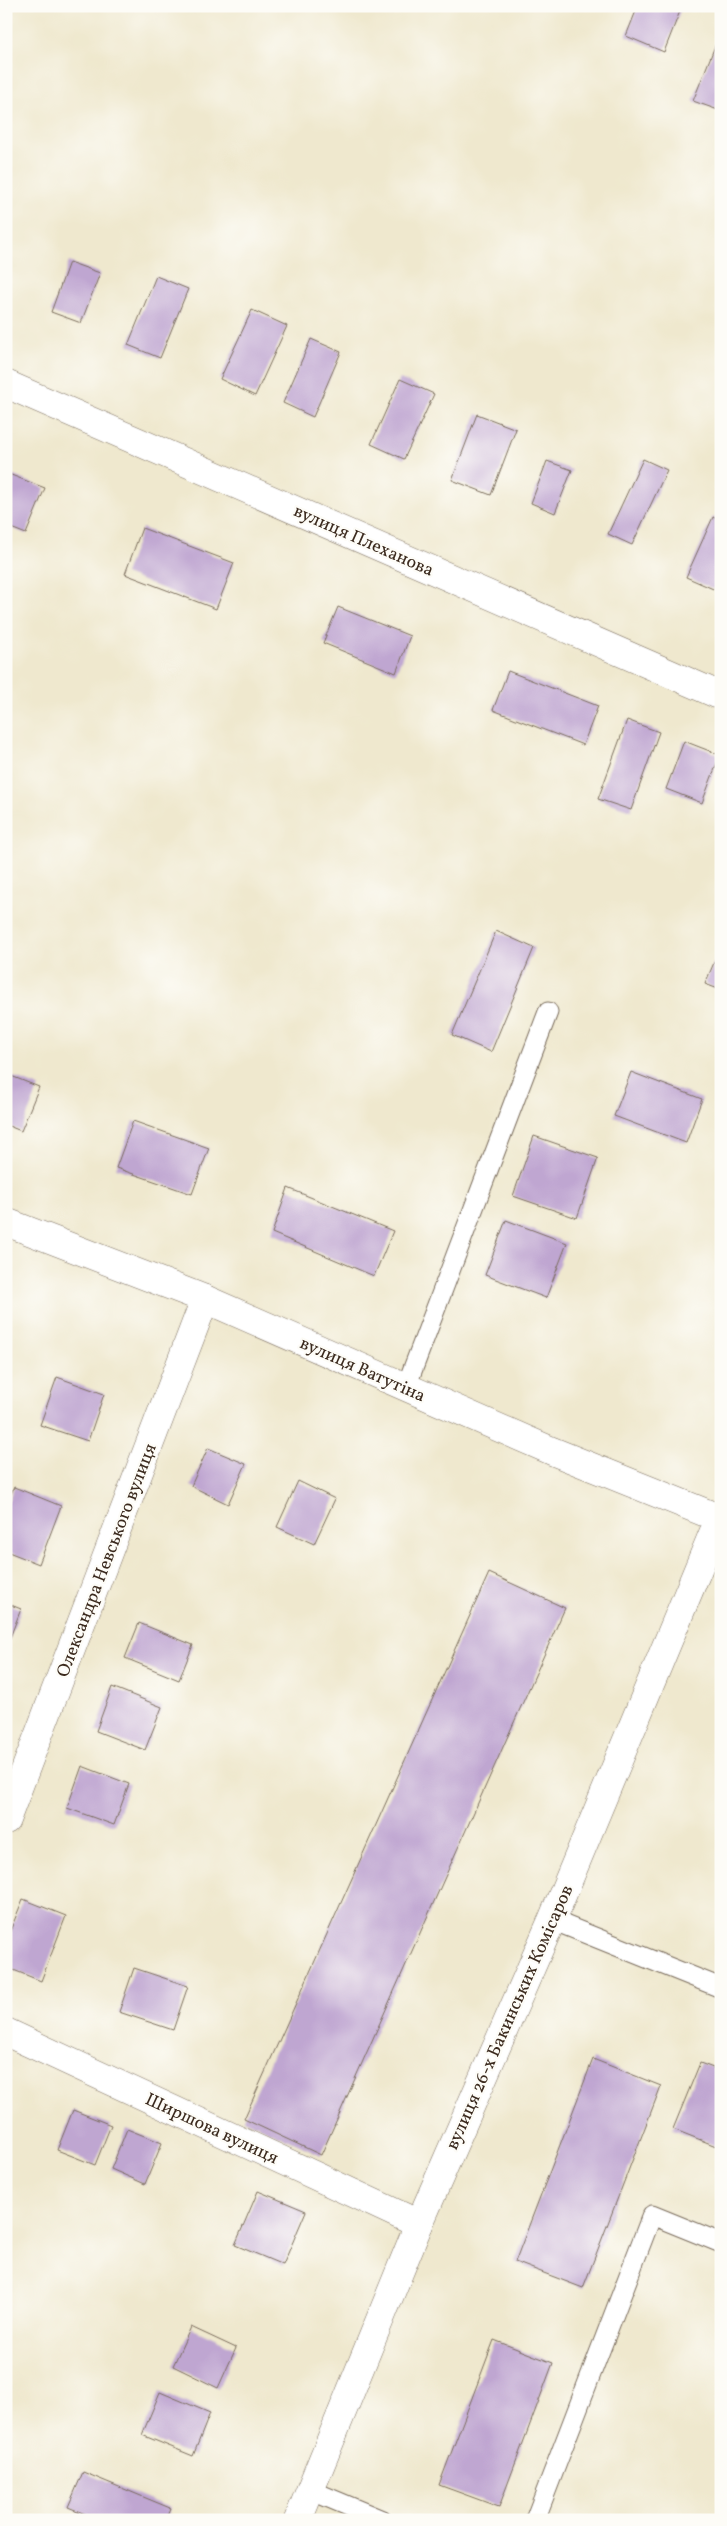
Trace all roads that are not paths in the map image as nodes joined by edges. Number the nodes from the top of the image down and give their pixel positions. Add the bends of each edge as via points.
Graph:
1 (6, 384) edge
2 (721, 696) edge
3 (548, 1012) dead end
4 (6, 1222) edge
5 (204, 1299) junction
6 (406, 1387) junction
7 (720, 1517) edge
8 (6, 1820) edge
9 (552, 1920) junction
10 (721, 1988) edge
11 (6, 2032) edge
12 (419, 2224) junction
13 (721, 2243) edge
14 (310, 2490) junction
15 (298, 2520) edge
16 (382, 2520) edge
17 (535, 2520) edge

1 - 2 street, вулиця Плеханова
3 - 6 lane
4 - 5 street, вулиця Ватутіна
5 - 6 street, вулиця Ватутіна
5 - 8 street, Олександра Невського вулиця
6 - 7 street, вулиця Ватутіна via 552,1451
7 - 9 street, вулиця 26-х Бакинських Комісаров
9 - 10 lane
9 - 12 street, вулиця 26-х Бакинських Комісаров
11 - 12 street, Ширшова вулиця
12 - 14 street, вулиця 26-х Бакинських Комісаров
13 - 17 lane via 652,2215
14 - 15 street, вулиця 26-х Бакинських Комісаров
14 - 16 lane

